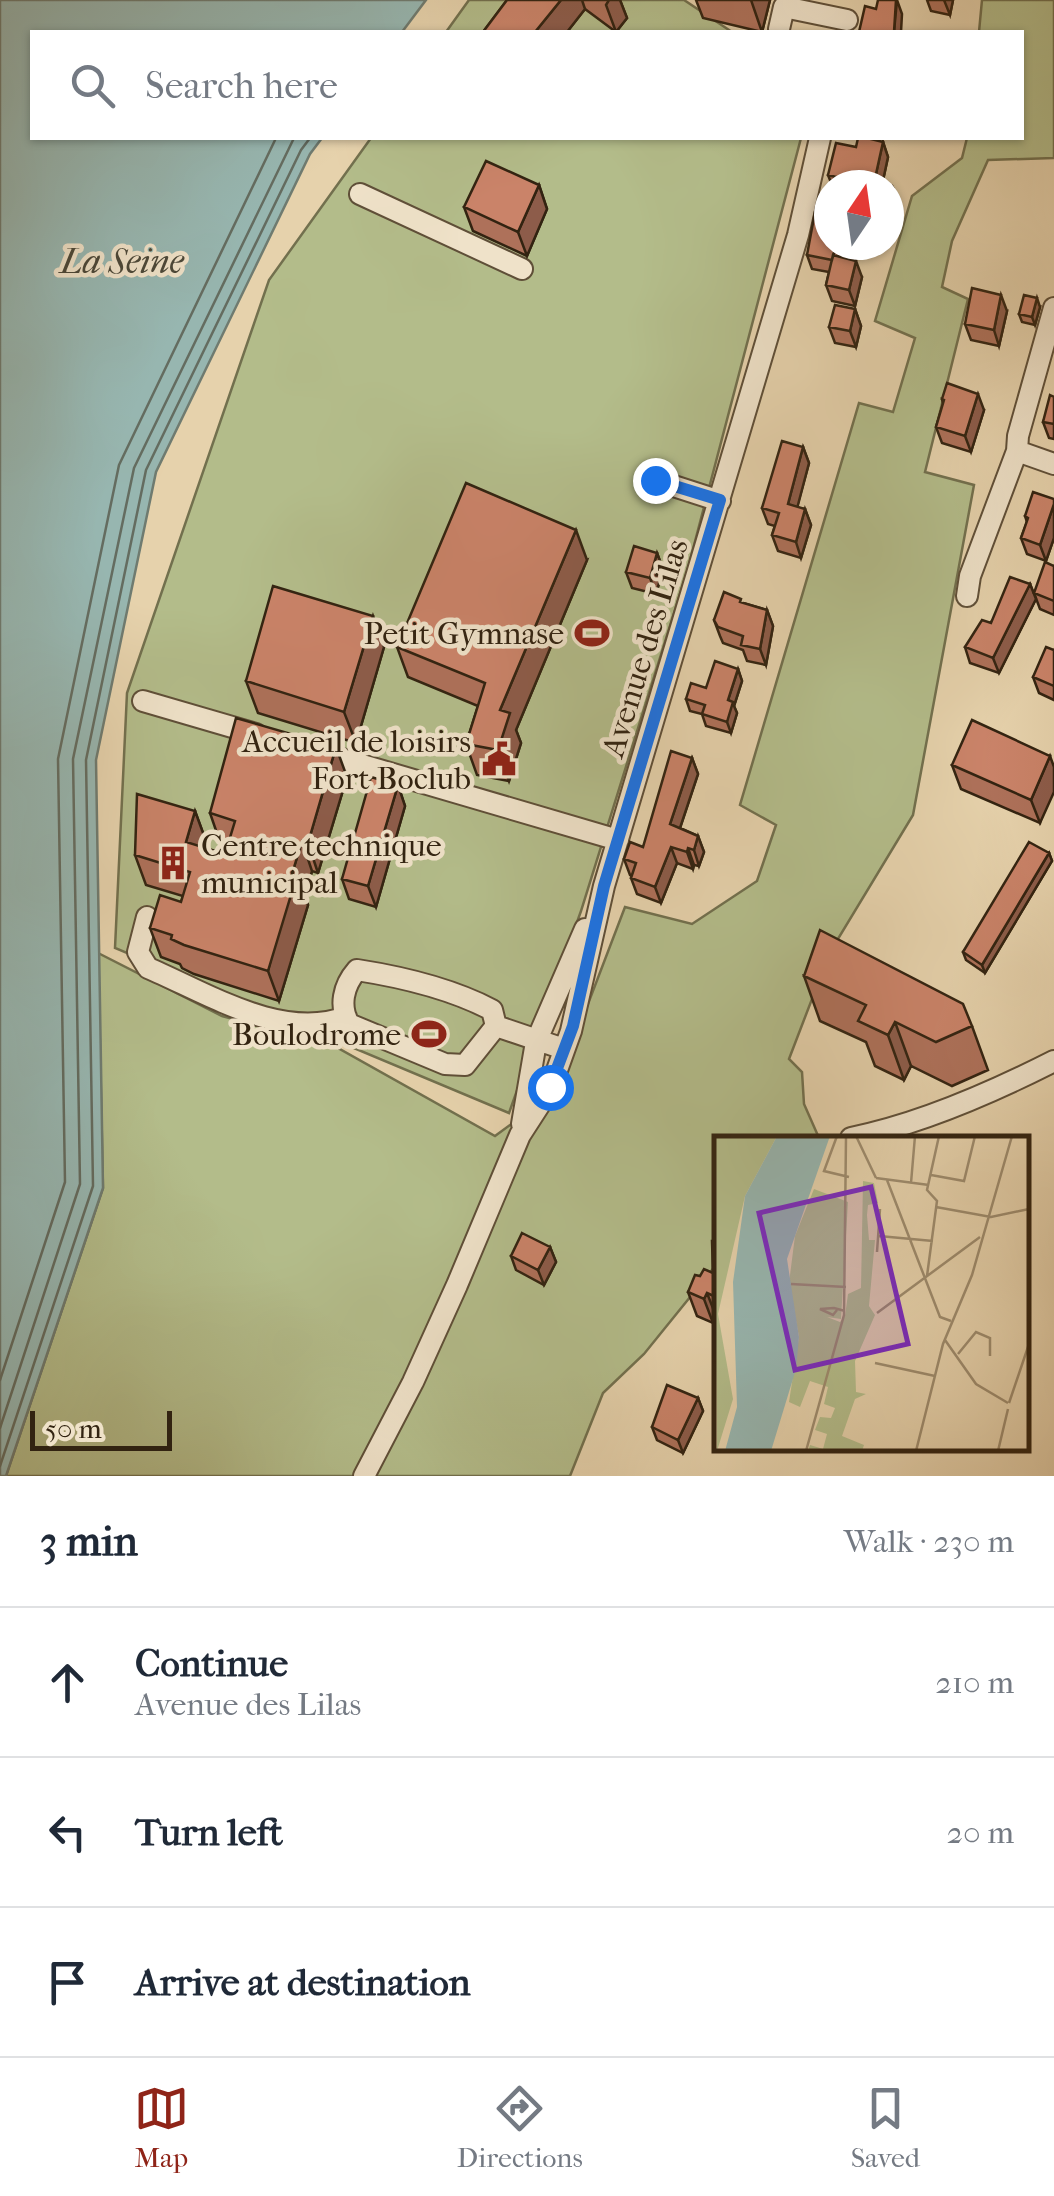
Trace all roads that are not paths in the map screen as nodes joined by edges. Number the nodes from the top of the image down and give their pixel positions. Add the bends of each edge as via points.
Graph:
1 (801, 5) edge
2 (848, 18) edge
3 (779, 28) dead end
4 (820, 140) edge
5 (360, 194) dead end
6 (522, 269) dead end
7 (1054, 308) edge
8 (1017, 451) junction
9 (1054, 464) edge
10 (655, 480) dead end
11 (720, 500) junction
12 (967, 596) dead end
13 (143, 701) dead end
14 (618, 840) junction
15 (604, 886) junction
16 (146, 917) dead end
17 (346, 1017) junction
18 (496, 1026) junction
19 (540, 1033) junction
20 (568, 1040) junction
21 (1054, 1061) edge
22 (520, 1135) junction
23 (858, 1136) edge
24 (364, 1476) edge

1 - 2 street
1 - 3 street via 784,7
4 - 11 street, Avenue des Lilas
5 - 6 street
7 - 8 street
8 - 9 street
8 - 12 street
10 - 11 street
11 - 14 street, Avenue des Lilas
13 - 14 street
14 - 15 street, Avenue des Lilas
15 - 19 street, Avenue des Lilas
15 - 20 street, Avenue des Lilas
16 - 17 street via 138,952 148,968 264,1017 310,1026
17 - 18 street via 374,1036 445,1064 465,1064
17 - 18 street via 345,995 357,970 474,1000 492,1010
18 - 19 street
19 - 20 street
19 - 22 street, Avenue des Lilas
20 - 22 street, Avenue des Lilas via 550,1087
21 - 23 street via 924,1117
22 - 24 street, Avenue des Lilas via 458,1285

